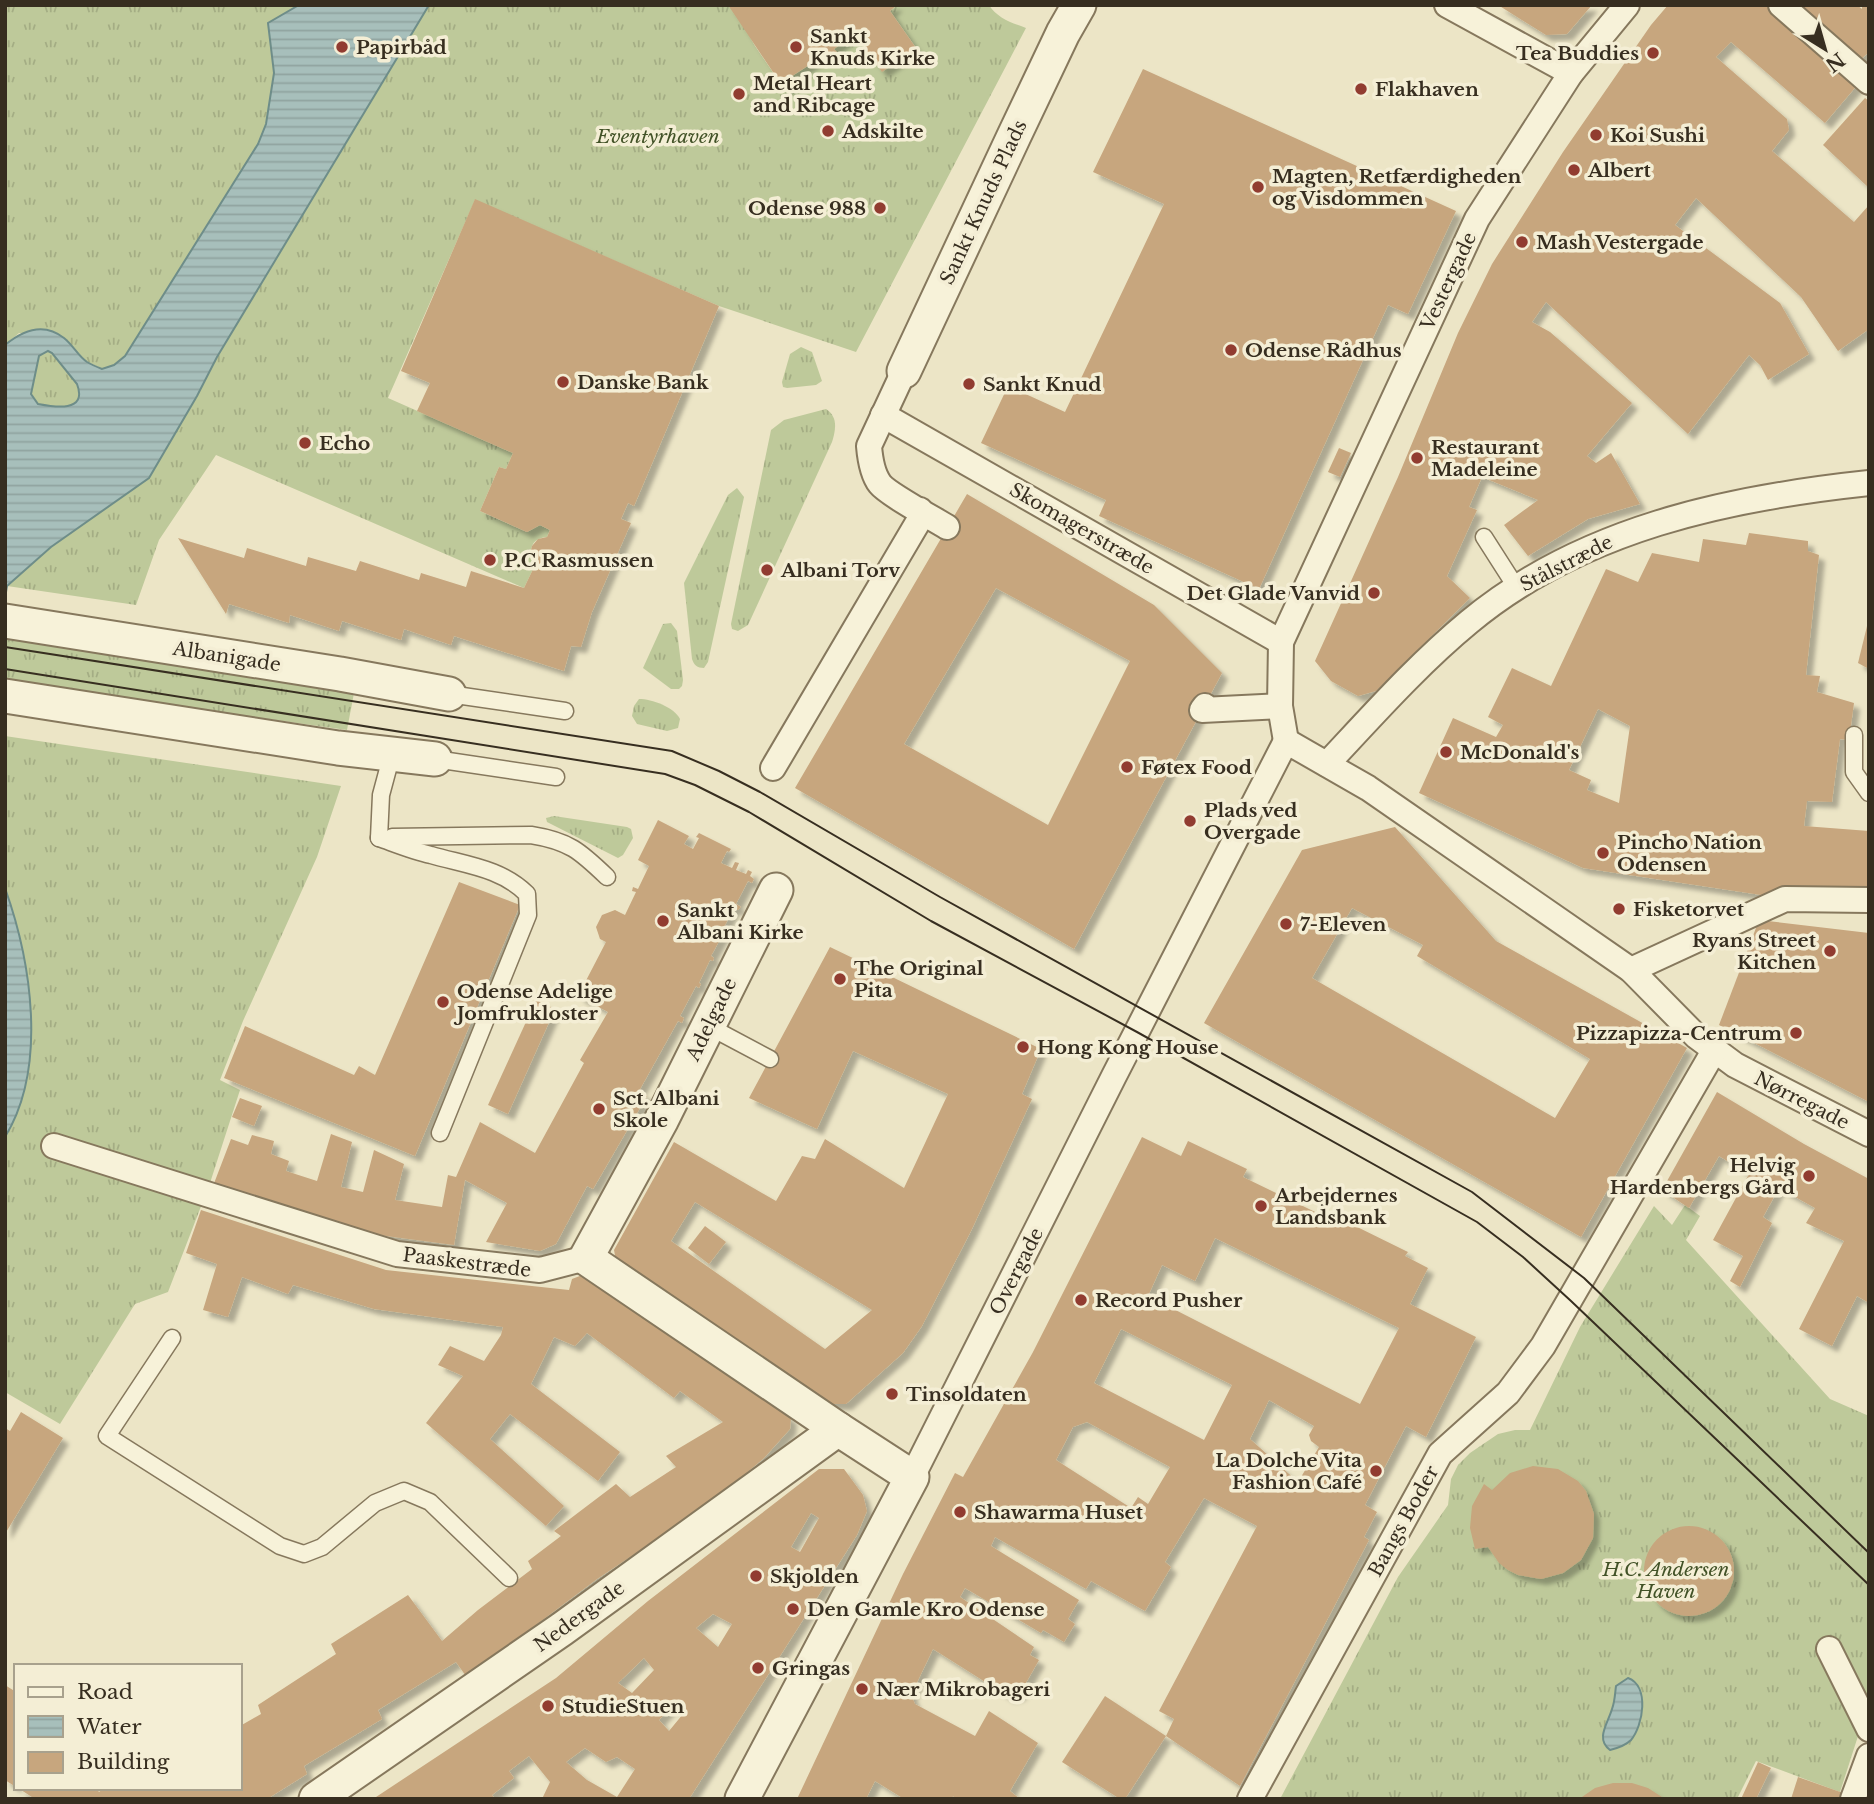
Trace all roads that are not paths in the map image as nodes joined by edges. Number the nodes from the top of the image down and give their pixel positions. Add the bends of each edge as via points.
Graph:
1 (1447, 5) edge
2 (1627, 5) edge
3 (1781, 5) edge
4 (1071, 19) edge
5 (1571, 73) junction
6 (1869, 82) edge
7 (904, 371) joint
8 (883, 415) junction
9 (1869, 483) edge
10 (920, 510) junction
11 (947, 527) dead end
12 (1485, 537) dead end
13 (1516, 587) junction
14 (5, 621) edge
15 (1281, 642) junction
16 (449, 694) joint
17 (5, 696) edge
18 (1205, 706) dead end
19 (1280, 706) junction
20 (565, 711) dead end
21 (1854, 735) dead end
22 (1286, 741) junction
23 (392, 754) junction
24 (435, 759) joint
25 (1326, 764) junction
26 (773, 768) dead end
27 (556, 777) dead end
28 (1869, 793) edge
29 (379, 838) junction
30 (607, 877) dead end
31 (776, 890) dead end
32 (1869, 900) edge
33 (1631, 970) junction
34 (708, 1026) junction
35 (1714, 1049) junction
36 (770, 1059) dead end
37 (440, 1133) dead end
38 (1869, 1134) edge
39 (54, 1146) dead end
40 (586, 1258) junction
41 (172, 1338) dead end
42 (838, 1429) junction
43 (912, 1477) junction
44 (509, 1578) dead end
45 (1829, 1649) dead end
46 (1869, 1729) edge
47 (1869, 1756) edge
48 (743, 1798) edge
49 (316, 1799) edge
50 (1250, 1799) edge
51 (1853, 1799) edge

1 - 5 street
2 - 5 street, Vestergade
3 - 6 street
4 - 7 street, Sankt Knuds Plads
5 - 15 street, Vestergade via 1477,219
7 - 8 street
8 - 10 street via 869,446 876,476 883,488
8 - 15 street, Skomagerstræde
9 - 13 street, Stålstræde via 1704,509 1598,543
10 - 11 street
10 - 26 street via 921,517
12 - 13 lane
13 - 25 street, Stålstræde via 1469,622
14 - 16 street, Albanigade
15 - 19 street, Vestergade
16 - 20 lane
17 - 23 street
18 - 19 street via 1202,710
19 - 22 street, Vestergade
21 - 28 lane via 1854,772
22 - 25 street
22 - 43 street, Overgade
23 - 24 street
23 - 29 lane via 381,795
24 - 27 lane
25 - 33 street via 1368,788
29 - 30 lane via 552,838 578,849
29 - 37 lane via 481,867 527,894 528,915
31 - 34 street, Adelgade
32 - 33 street via 1785,899
33 - 35 street
34 - 36 lane
34 - 40 street, Adelgade
35 - 38 street, Nørregade via 1735,1065
35 - 50 street, Bangs Boder via 1549,1338 1508,1393 1440,1454
39 - 40 street, Paaskestræde via 397,1254 540,1270
40 - 42 street
41 - 44 lane via 107,1436 280,1546 304,1554 322,1547 375,1503 404,1491 430,1502
42 - 43 street
42 - 49 street, Nedergade via 562,1629
43 - 48 street, Overgade
45 - 46 street
47 - 51 street

